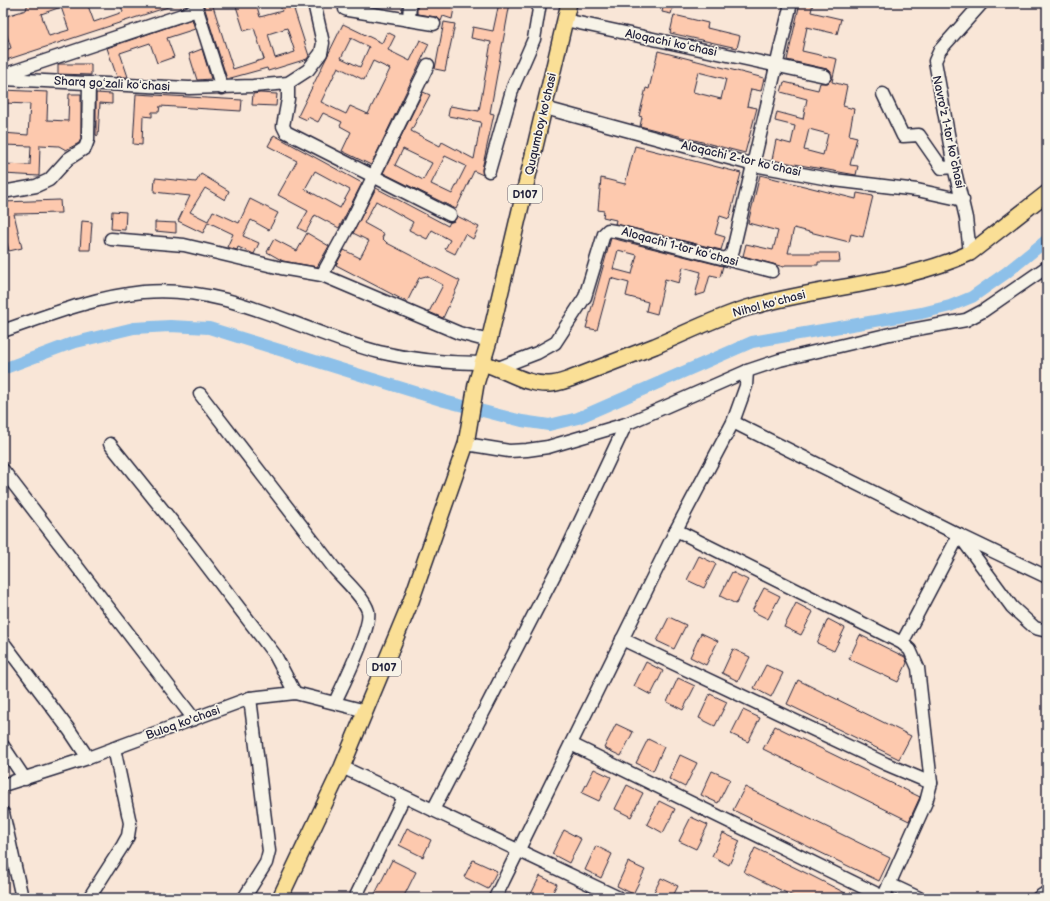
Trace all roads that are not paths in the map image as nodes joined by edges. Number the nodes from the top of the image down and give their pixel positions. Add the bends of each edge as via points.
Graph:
1 (314, 3) edge
2 (346, 3) edge
3 (410, 3) edge
4 (540, 3) edge
5 (569, 3) edge
6 (791, 3) edge
7 (982, 3) edge
8 (196, 6) edge
9 (409, 20) junction
10 (565, 20) junction
11 (434, 24) dead end
12 (428, 65) dead end
13 (777, 66) junction
14 (3, 75) edge
15 (825, 76) dead end
16 (3, 79) edge
17 (89, 83) junction
18 (288, 83) junction
19 (222, 88) junction
20 (884, 94) dead end
21 (545, 108) junction
22 (754, 165) junction
23 (954, 167) junction
24 (489, 171) dead end
25 (373, 176) junction
26 (3, 192) edge
27 (1047, 193) edge
28 (962, 200) junction
29 (450, 215) dead end
30 (111, 239) dead end
31 (970, 253) junction
32 (724, 259) junction
33 (1047, 267) edge
34 (772, 271) dead end
35 (322, 275) junction
36 (3, 331) edge
37 (489, 341) junction
38 (482, 363) junction
39 (498, 368) junction
40 (747, 371) junction
41 (200, 394) dead end
42 (733, 422) junction
43 (626, 424) junction
44 (110, 444) dead end
45 (466, 444) junction
46 (3, 470) edge
47 (676, 530) junction
48 (959, 535) junction
49 (1047, 577) edge
50 (1047, 631) edge
51 (622, 639) junction
52 (3, 642) edge
53 (902, 643) junction
54 (295, 693) junction
55 (250, 698) junction
56 (335, 702) junction
57 (366, 711) junction
58 (194, 719) junction
59 (570, 744) junction
60 (3, 746) edge
61 (114, 748) junction
62 (88, 758) junction
63 (342, 767) junction
64 (25, 779) junction
65 (931, 783) junction
66 (3, 785) edge
67 (404, 797) junction
68 (433, 810) junction
69 (3, 813) edge
70 (519, 849) junction
71 (889, 884) junction
72 (1047, 892) edge
73 (22, 898) edge
74 (90, 898) edge
75 (244, 898) edge
76 (280, 898) edge
77 (355, 898) edge
78 (495, 898) edge
79 (619, 898) edge
80 (883, 898) edge
81 (919, 898) edge
82 (1038, 898) edge

1 - 18 street via 323,43 321,53 308,70
2 - 9 street via 345,9 348,10
3 - 9 street
4 - 24 street via 534,39 514,87
5 - 10 main road, Ququmboy ko'chasi / D107
6 - 13 street
7 - 23 street via 940,50 935,61
8 - 14 street, Sharq goʻzali koʻchasi
8 - 19 street
9 - 11 street
10 - 13 street, Aloqachi koʻchasi
10 - 21 main road, Ququmboy ko'chasi / D107
12 - 25 street
13 - 15 street, Aloqachi koʻchasi
13 - 22 street
16 - 17 street, Sharq goʻzali koʻchasi
17 - 19 street, Sharq goʻzali koʻchasi
17 - 26 street via 88,140 85,148 68,159 49,180 36,186
18 - 19 street, Sharq goʻzali koʻchasi
18 - 25 street via 283,126 286,132
20 - 23 street via 903,136 919,135 942,168
21 - 22 street, Aloqachi 2-tor koʻchasi
21 - 37 main road, Ququmboy ko'chasi / D107
22 - 28 street, Aloqachi 2-tor koʻchasi via 834,180 917,190
22 - 32 street via 733,250 731,255
23 - 28 street
25 - 29 street
25 - 35 street
27 - 31 main road, Nihol koʻchasi
28 - 31 street
30 - 35 street via 184,245
31 - 39 main road, Nihol koʻchasi via 924,270 747,308 570,379 550,384 532,383
32 - 34 street, Aloqachi 1-tor koʻchasi
32 - 39 street, Aloqachi 1-tor koʻchasi via 608,230 604,234 585,297 555,343
33 - 40 street via 966,320 890,334 780,360
35 - 37 street via 459,333
36 - 38 street via 86,302 144,292 190,293 232,301 379,352 450,363
37 - 38 main road, Ququmboy ko'chasi / D107
38 - 39 main road, Nihol koʻchasi
38 - 45 main road, Ququmboy ko'chasi / D107
40 - 42 street via 746,386
40 - 43 street
41 - 56 street via 368,611 361,641
42 - 47 street
42 - 48 street
43 - 45 street via 548,447 527,450 509,451
43 - 68 street via 562,560
44 - 54 street via 275,655
45 - 57 main road, D107 via 411,601
46 - 58 street
47 - 51 street
47 - 53 street
48 - 49 street
48 - 50 street via 1012,607 1034,628
48 - 53 street
51 - 59 street
51 - 65 street
52 - 62 street
53 - 65 street via 910,650 918,668
54 - 55 street, Buloq ko'chasi
54 - 56 street, Buloq ko'chasi
55 - 58 street, Buloq ko'chasi
55 - 75 street via 269,851 266,863
56 - 57 street, Buloq ko'chasi
57 - 63 main road, D107
58 - 61 street, Buloq ko'chasi
59 - 70 street
59 - 80 street
60 - 64 street
61 - 62 street, Buloq ko'chasi
61 - 74 street via 130,823 129,830 123,845
62 - 64 street, Buloq ko'chasi
63 - 67 street
63 - 76 main road, D107
64 - 66 street, Buloq ko'chasi
65 - 71 street via 926,802
67 - 68 street
67 - 77 street
68 - 70 street
69 - 73 street
70 - 78 street
70 - 79 street
71 - 80 street
71 - 81 street
72 - 82 street

